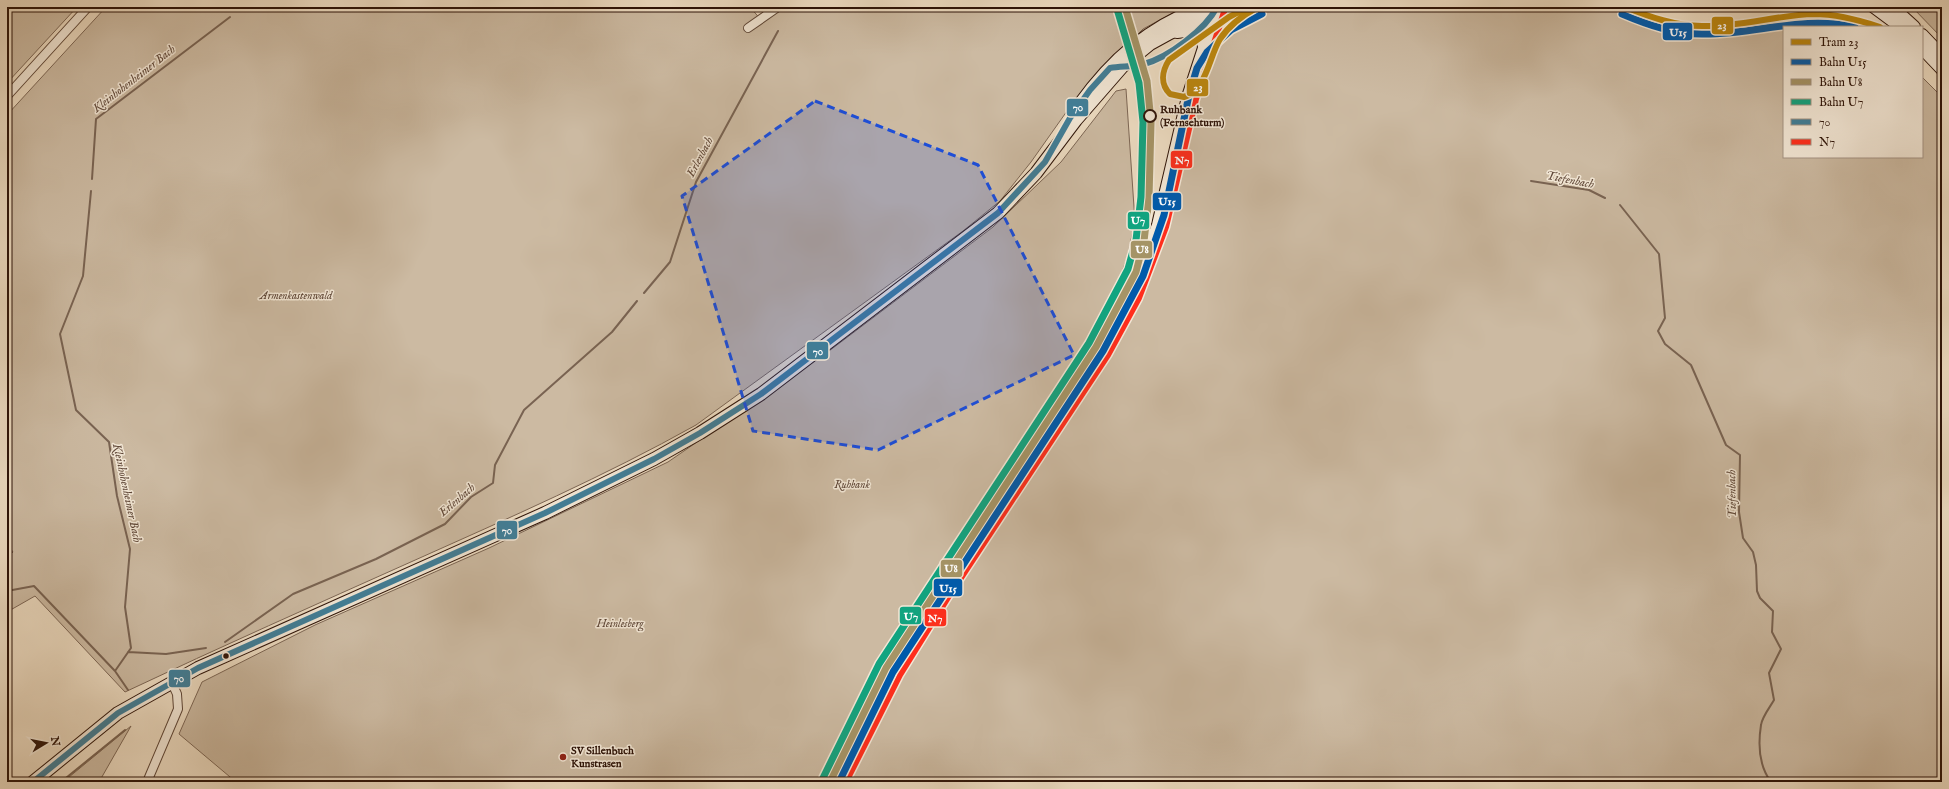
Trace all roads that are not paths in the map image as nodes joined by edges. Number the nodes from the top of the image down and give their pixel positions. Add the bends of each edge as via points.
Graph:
1 (88, 7) edge
2 (778, 7) edge
3 (1118, 7) edge
4 (1201, 7) edge
5 (1228, 7) edge
6 (1874, 7) edge
7 (1892, 7) edge
8 (1216, 10) edge
9 (1900, 26) edge
10 (1913, 26) edge
11 (748, 28) dead end
12 (1170, 32) junction
13 (1923, 36) edge
14 (1204, 46) junction
15 (1129, 49) junction
16 (1923, 49) edge
17 (1942, 56) edge
18 (1123, 66) junction
19 (1942, 69) edge
20 (7, 96) edge
21 (1045, 162) junction
22 (172, 683) junction
23 (33, 782) edge
24 (147, 782) edge
25 (837, 782) edge

1 - 20 street
2 - 11 street
3 - 15 street via 1128,32
4 - 15 main road via 1172,19
5 - 8 main road
6 - 9 main road
7 - 10 main road
8 - 12 main road
8 - 14 main road
12 - 14 main road via 1192,30 1201,36
12 - 18 main road
13 - 17 main road
14 - 25 main road via 1184,112 1158,225 1132,294 1101,351 892,671
15 - 18 main road
15 - 21 main road via 1090,90 1070,118
16 - 19 main road
18 - 21 main road via 1076,120
21 - 22 main road via 998,213 761,394 700,433 654,459 545,513 205,665
22 - 23 main road via 118,713
22 - 24 street via 177,694 178,709

